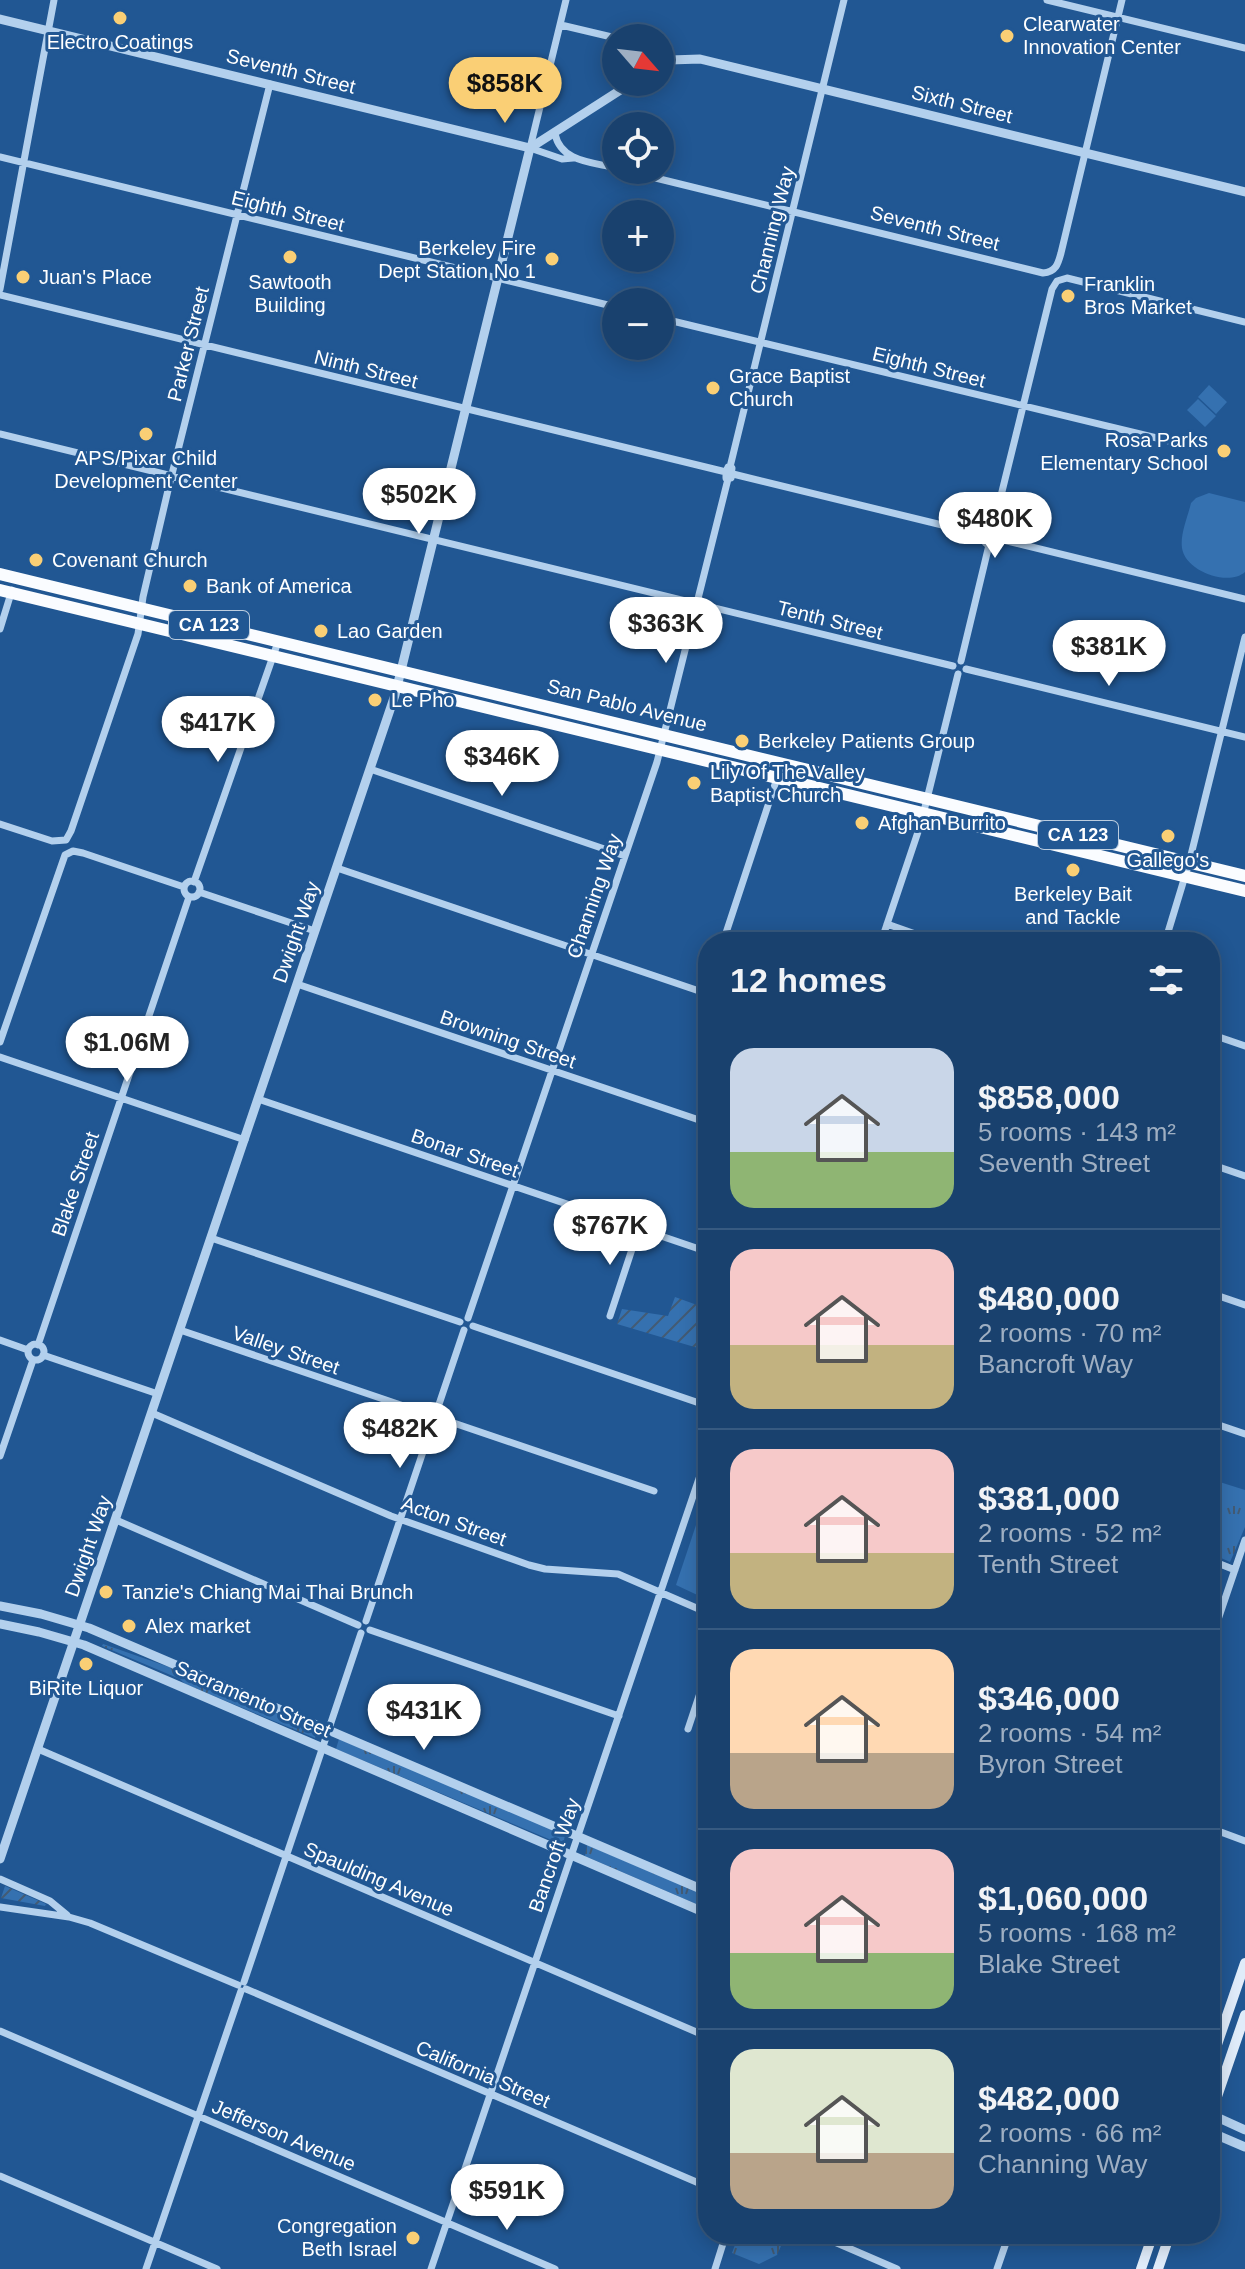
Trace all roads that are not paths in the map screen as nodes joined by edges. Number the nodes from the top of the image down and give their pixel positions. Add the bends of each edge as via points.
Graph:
1 (54, 0) edge
2 (566, 0) edge
3 (844, 0) edge
4 (1047, 0) edge
5 (1122, 0) edge
6 (1118, 17) junction
7 (0, 19) edge
8 (561, 25) junction
9 (47, 30) junction
10 (602, 35) edge
11 (1245, 48) edge
12 (674, 61) edge
13 (270, 84) junction
14 (823, 89) junction
15 (612, 96) edge
16 (555, 134) junction
17 (530, 148) junction
18 (1085, 152) junction
19 (0, 157) edge
20 (573, 158) junction
21 (23, 162) junction
22 (602, 165) edge
23 (674, 183) edge
24 (1245, 192) edge
25 (793, 212) junction
26 (236, 214) junction
27 (498, 279) junction
28 (0, 292) edge
29 (602, 304) edge
30 (674, 321) edge
31 (1245, 322) edge
32 (761, 342) junction
33 (204, 345) junction
34 (1023, 406) junction
35 (466, 409) junction
36 (0, 434) edge
37 (1190, 446) dead end
38 (729, 473) junction
39 (172, 475) junction
40 (993, 528) junction
41 (983, 535) junction
42 (435, 539) junction
43 (999, 539) junction
44 (989, 545) junction
45 (0, 574) edge
46 (15, 578) junction
47 (6, 591) edge
48 (1245, 599) edge
49 (697, 604) junction
50 (141, 608) junction
51 (139, 623) junction
52 (0, 629) edge
53 (1245, 637) edge
54 (278, 642) junction
55 (271, 655) junction
56 (959, 668) junction
57 (402, 671) junction
58 (398, 685) junction
59 (1222, 732) junction
60 (664, 734) junction
61 (1245, 737) edge
62 (661, 749) junction
63 (782, 763) junction
64 (370, 769) junction
65 (778, 777) junction
66 (927, 799) junction
67 (923, 813) junction
68 (0, 824) edge
69 (625, 856) junction
70 (1189, 863) junction
71 (337, 868) junction
72 (1245, 876) edge
73 (1185, 877) junction
74 (194, 882) junction
75 (184, 887) junction
76 (1245, 891) edge
77 (199, 892) junction
78 (189, 897) junction
79 (887, 924) junction
80 (315, 931) junction
81 (726, 932) edge
82 (884, 932) edge
83 (910, 932) edge
84 (1168, 932) edge
85 (592, 954) junction
86 (297, 984) junction
87 (698, 988) edge
88 (1220, 1037) edge
89 (0, 1042) edge
90 (1245, 1046) edge
91 (0, 1057) edge
92 (552, 1070) junction
93 (121, 1098) junction
94 (258, 1099) junction
95 (698, 1120) edge
96 (245, 1140) junction
97 (1220, 1167) edge
98 (1245, 1176) edge
99 (513, 1186) junction
100 (639, 1228) junction
101 (211, 1238) junction
102 (698, 1249) edge
103 (1220, 1296) edge
104 (1245, 1305) edge
105 (610, 1316) dead end
106 (466, 1324) junction
107 (180, 1330) junction
108 (0, 1340) edge
109 (38, 1345) junction
110 (28, 1350) junction
111 (43, 1355) junction
112 (33, 1360) junction
113 (158, 1394) junction
114 (698, 1403) edge
115 (152, 1413) junction
116 (434, 1417) junction
117 (1220, 1425) edge
118 (1245, 1434) edge
119 (0, 1456) edge
120 (698, 1481) edge
121 (654, 1491) dead end
122 (400, 1519) junction
123 (116, 1520) junction
124 (1245, 1540) edge
125 (1220, 1564) edge
126 (1235, 1570) junction
127 (660, 1592) junction
128 (0, 1606) edge
129 (698, 1609) edge
130 (1220, 1614) edge
131 (362, 1623) junction
132 (0, 1624) edge
133 (80, 1625) junction
134 (366, 1632) junction
135 (74, 1642) junction
136 (698, 1699) edge
137 (619, 1716) junction
138 (329, 1729) junction
139 (688, 1729) dead end
140 (38, 1749) junction
141 (322, 1749) junction
142 (1220, 1832) edge
143 (578, 1836) junction
144 (1245, 1841) edge
145 (571, 1856) junction
146 (286, 1857) junction
147 (0, 1859) edge
148 (0, 1879) edge
149 (698, 1888) edge
150 (0, 1907) edge
151 (698, 1910) edge
152 (69, 1917) junction
153 (535, 1963) junction
154 (1245, 1963) edge
155 (242, 1987) junction
156 (1245, 2015) edge
157 (0, 2031) edge
158 (698, 2033) edge
159 (1220, 2036) edge
160 (1220, 2086) edge
161 (491, 2094) junction
162 (198, 2116) junction
163 (1220, 2119) edge
164 (1245, 2130) edge
165 (1220, 2136) edge
166 (1245, 2147) edge
167 (0, 2176) edge
168 (698, 2183) edge
169 (447, 2223) junction
170 (155, 2242) junction
171 (723, 2244) edge
172 (839, 2244) edge
173 (1006, 2244) edge
174 (1150, 2244) edge
175 (1167, 2244) edge
176 (146, 2269) edge
177 (217, 2269) edge
178 (431, 2269) edge
179 (555, 2269) edge
180 (715, 2269) edge
181 (897, 2269) edge
182 (997, 2269) edge
183 (1141, 2269) edge
184 (1158, 2269) edge

1 - 9 street
2 - 8 street, Dwight Way
3 - 14 street, Channing Way
4 - 6 street
5 - 6 street
6 - 11 street
6 - 18 street
7 - 9 street, Seventh Street
8 - 10 street
8 - 17 street, Dwight Way
9 - 13 street, Seventh Street
9 - 21 street
12 - 14 street, Sixth Street via 700,59
13 - 17 street, Seventh Street
13 - 26 street, Parker Street
14 - 18 street, Sixth Street
14 - 25 street, Channing Way
15 - 16 street
16 - 17 street
16 - 20 street via 557,146
17 - 20 street, Seventh Street
17 - 27 street, Dwight Way
18 - 24 street, Sixth Street
18 - 25 street, Seventh Street via 1053,271 1043,273
19 - 21 street, Eighth Street
20 - 22 street, Seventh Street
21 - 26 street, Eighth Street
21 - 28 street
23 - 25 street, Seventh Street
25 - 32 street, Channing Way
26 - 27 street, Eighth Street
26 - 33 street, Parker Street
27 - 29 street, Eighth Street
27 - 35 street, Dwight Way
28 - 33 street, Ninth Street
30 - 32 street, Eighth Street
31 - 34 street via 1067,278 1057,281
32 - 34 street, Eighth Street
32 - 38 street, Channing Way
33 - 35 street, Ninth Street
33 - 39 street, Parker Street
34 - 37 street, Eighth Street
34 - 40 street
35 - 38 street, Ninth Street
35 - 42 street, Dwight Way
36 - 39 street, Tenth Street
38 - 41 street, Ninth Street
38 - 49 street, Channing Way
39 - 42 street, Tenth Street
39 - 50 street, Parker Street
40 - 41 street
40 - 43 street
41 - 44 street
42 - 49 street, Tenth Street
42 - 57 street, Dwight Way
43 - 44 street
43 - 48 street
44 - 56 street
45 - 46 main road, San Pablo Avenue / CA 123
46 - 47 street
46 - 50 main road, San Pablo Avenue / CA 123
47 - 51 main road, San Pablo Avenue / CA 123
47 - 52 street
49 - 56 street, Tenth Street
49 - 60 street, Channing Way
50 - 51 street, Parker Street
50 - 54 main road, San Pablo Avenue / CA 123
51 - 55 main road, San Pablo Avenue / CA 123
51 - 68 street, Parker Street via 66,840 52,841
53 - 59 street
54 - 55 street
54 - 57 main road, San Pablo Avenue / CA 123
55 - 58 main road, San Pablo Avenue / CA 123
55 - 74 street
56 - 59 street, Tenth Street
56 - 66 street
57 - 58 street, Dwight Way
57 - 60 main road, San Pablo Avenue / CA 123
58 - 62 main road, San Pablo Avenue / CA 123
58 - 64 street, Dwight Way
59 - 61 street, Tenth Street
59 - 70 street
60 - 62 street, Channing Way
60 - 63 main road, San Pablo Avenue / CA 123
62 - 65 main road, San Pablo Avenue / CA 123
62 - 69 street, Channing Way
63 - 65 street
63 - 66 main road, San Pablo Avenue / CA 123
64 - 69 street
64 - 71 street, Dwight Way
65 - 67 main road, San Pablo Avenue / CA 123
65 - 81 street
66 - 67 street
66 - 70 main road, San Pablo Avenue / CA 123
67 - 73 main road, San Pablo Avenue / CA 123
67 - 79 street
69 - 85 street, Channing Way
70 - 72 main road, San Pablo Avenue / CA 123
70 - 73 street
71 - 80 street, Dwight Way
71 - 85 street
73 - 76 main road, San Pablo Avenue / CA 123
73 - 84 street
74 - 75 street
74 - 77 street
75 - 78 street
75 - 89 street via 70,851 61,863
77 - 78 street
77 - 80 street
78 - 93 street, Blake Street
79 - 82 street
79 - 83 street
80 - 86 street, Dwight Way
85 - 87 street
85 - 92 street, Channing Way
86 - 92 street, Browning Street
86 - 94 street, Dwight Way
88 - 90 street
91 - 93 street
92 - 95 street, Browning Street
92 - 99 street, Channing Way
93 - 96 street
93 - 109 street, Blake Street
94 - 96 street, Dwight Way
94 - 99 street, Bonar Street
96 - 101 street, Dwight Way
97 - 98 street
99 - 100 street, Bonar Street
99 - 106 street, Channing Way
100 - 102 street, Bonar Street
100 - 105 street
101 - 106 street
101 - 107 street, Dwight Way
103 - 104 street
106 - 114 street
106 - 116 street, Channing Way
107 - 113 street, Dwight Way
107 - 116 street, Valley Street
108 - 110 street
109 - 110 street
109 - 111 street
110 - 112 street
111 - 112 street
111 - 113 street
112 - 119 street
113 - 115 street, Dwight Way
115 - 122 street, Acton Street
115 - 123 street, Dwight Way
116 - 121 street, Valley Street
116 - 122 street, Channing Way
117 - 118 street
120 - 127 street, Bancroft Way
122 - 127 street, Acton Street via 529,1565 618,1574
122 - 131 street, Channing Way
123 - 131 street
123 - 133 street, Dwight Way
124 - 126 street
125 - 126 street
126 - 130 street
127 - 129 street, Acton Street
127 - 137 street, Bancroft Way
128 - 133 street, Sacramento Street
131 - 134 street
132 - 135 street, Sacramento Street
133 - 135 street, Dwight Way
133 - 138 street, Sacramento Street
134 - 137 street
134 - 138 street
135 - 140 street, Dwight Way
135 - 141 street, Sacramento Street
136 - 139 street
137 - 143 street, Bancroft Way
138 - 141 street
138 - 143 street, Sacramento Street
140 - 146 street, Spaulding Avenue
140 - 147 street, Dwight Way
141 - 145 street, Sacramento Street
141 - 146 street
142 - 144 street
143 - 145 street, Bancroft Way
143 - 149 street, Sacramento Street
145 - 151 street, Sacramento Street
145 - 153 street, Bancroft Way
146 - 153 street, Spaulding Avenue
146 - 155 street
148 - 152 street, California Street via 50,1901
150 - 152 street, California Street
152 - 155 street, California Street
153 - 158 street, Spaulding Avenue
153 - 161 street, Bancroft Way
154 - 159 main road
155 - 161 street, California Street
155 - 162 street
156 - 160 main road
157 - 162 street, Jefferson Avenue
161 - 168 street, California Street
161 - 169 street, Bancroft Way
162 - 169 street, Jefferson Avenue
162 - 170 street
163 - 164 street
165 - 166 street
167 - 170 street
169 - 178 street, Bancroft Way
169 - 179 street, Jefferson Avenue
170 - 176 street
170 - 177 street
171 - 180 street
172 - 181 street
173 - 182 street
174 - 183 main road
175 - 184 main road

